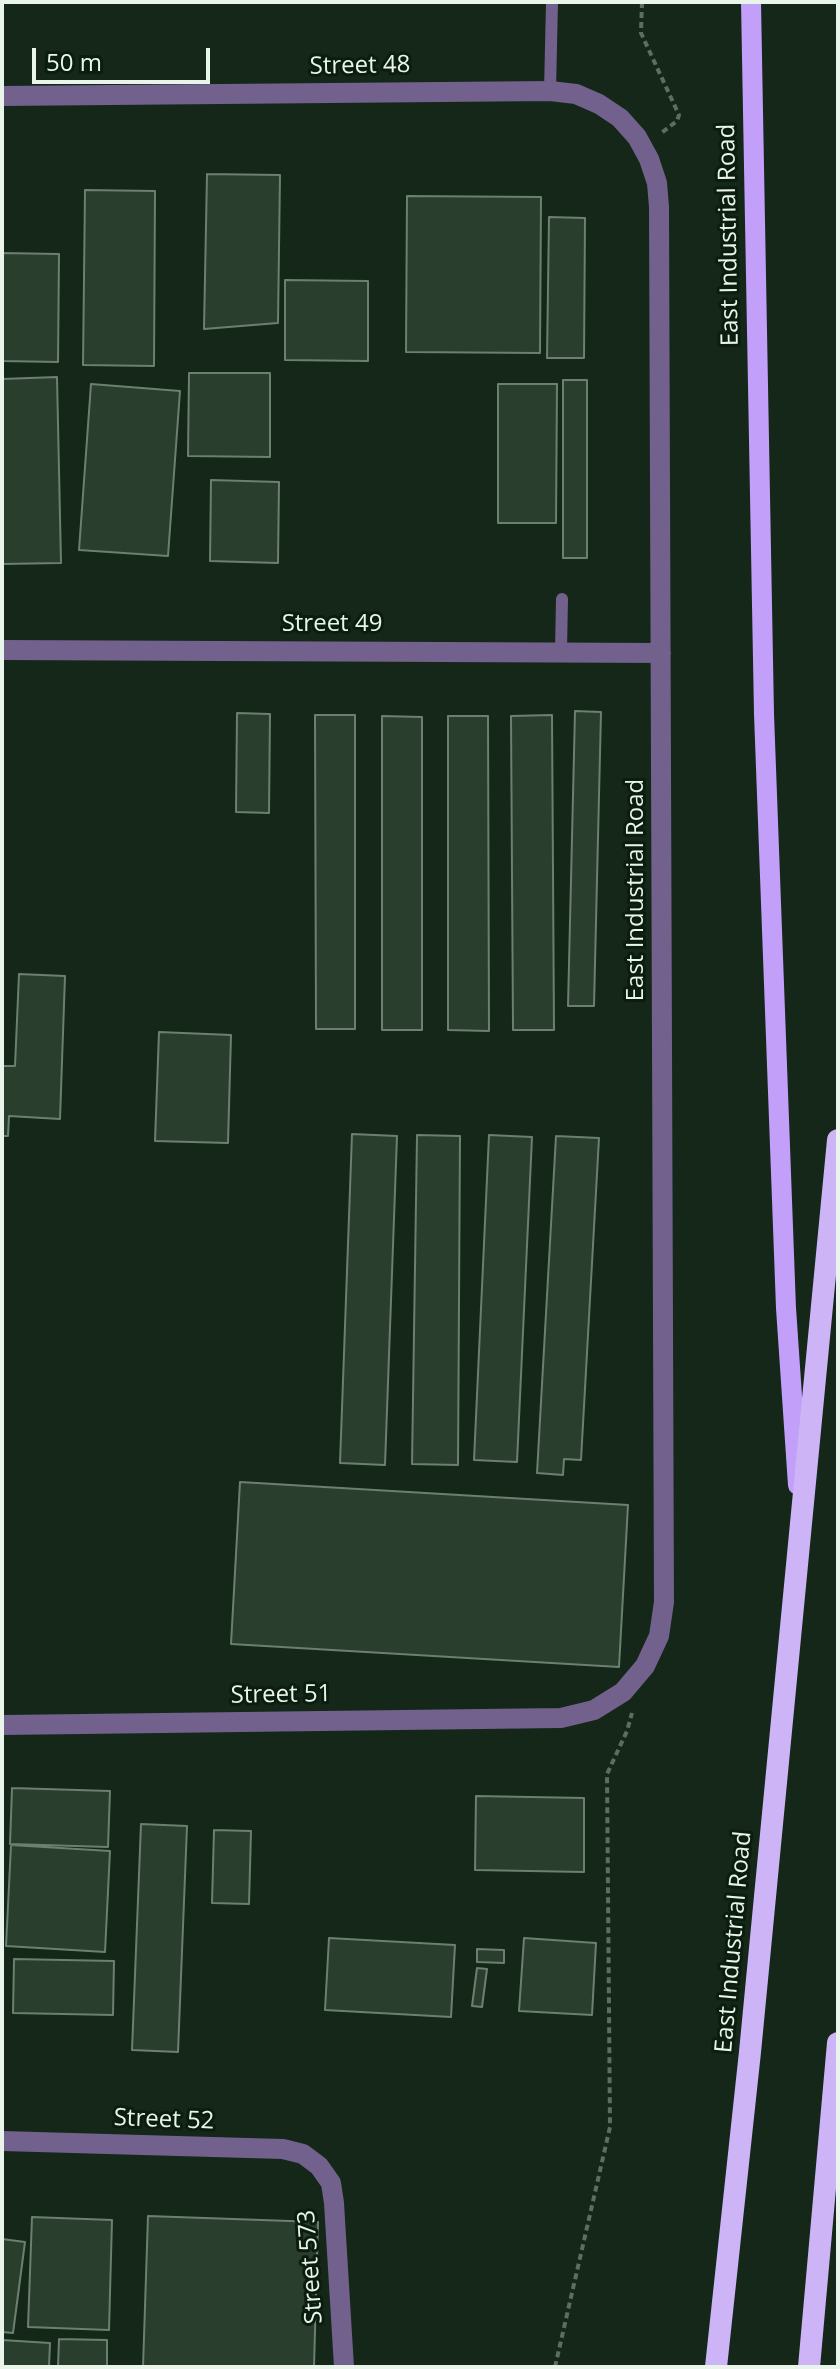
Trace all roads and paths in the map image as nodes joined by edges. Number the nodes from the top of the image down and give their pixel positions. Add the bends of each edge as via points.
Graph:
1 (552, 2) edge
2 (642, 2) edge
3 (751, 2) edge
4 (527, 90) joint
5 (550, 91) junction
6 (2, 96) edge
7 (643, 148) junction
8 (562, 599) dead end
9 (2, 650) edge
10 (561, 651) junction
11 (661, 653) junction
12 (838, 1140) edge
13 (800, 1522) junction
14 (634, 1705) dead end
15 (561, 1718) joint
16 (2, 1725) edge
17 (838, 2043) edge
18 (2, 2141) edge
19 (319, 2166) joint
20 (344, 2367) edge
21 (555, 2367) edge
22 (716, 2367) edge
23 (809, 2367) edge

1 - 5 lane
2 - 7 path via 641,33 679,115
3 - 13 main road, East Industrial Road via 764,714 786,1308
4 - 5 street, East Industrial Road
4 - 6 street, Street 48
5 - 7 street, East Industrial Road via 599,104 620,118
7 - 11 street, East Industrial Road via 657,183 659,207
8 - 10 lane
9 - 10 street, Street 49
10 - 11 street, Street 49
11 - 15 street, East Industrial Road via 664,1602 659,1636 645,1666 623,1692 594,1710
12 - 13 highway, East Industrial Road
13 - 22 highway, East Industrial Road
14 - 21 path via 607,1774 610,2127
15 - 16 street, Street 51
17 - 23 highway
18 - 19 street, Street 52 via 283,2149 303,2154
19 - 20 street, Street 573 via 331,2183 334,2203

